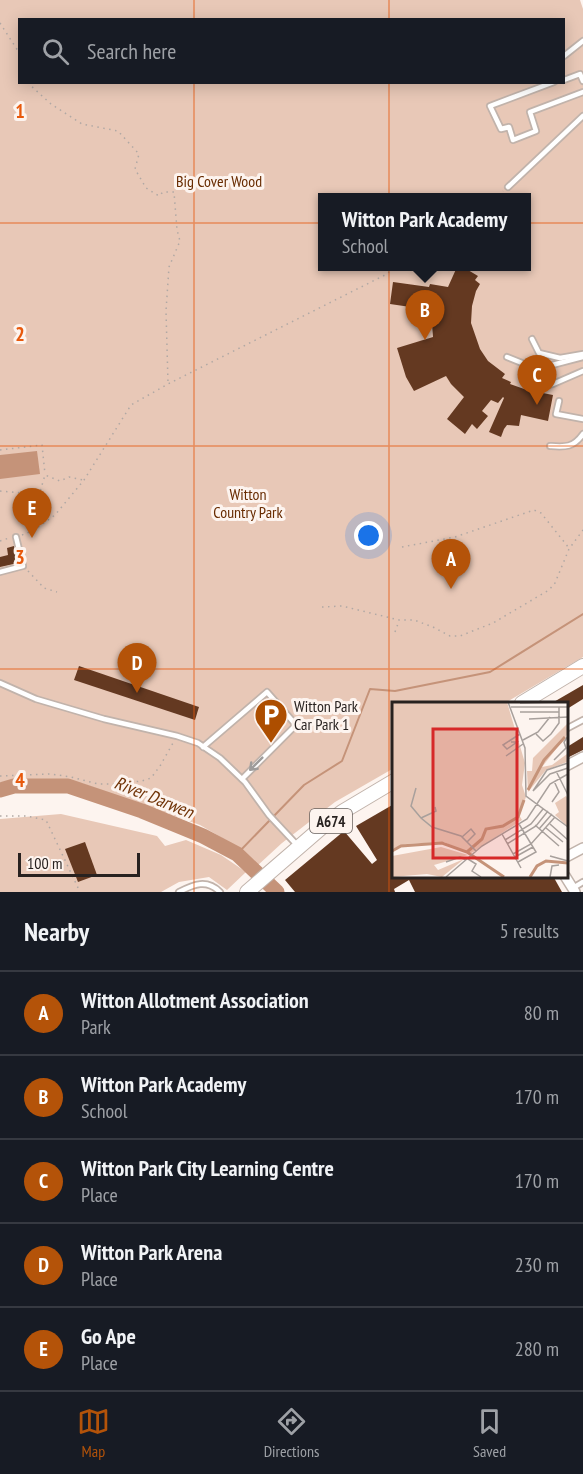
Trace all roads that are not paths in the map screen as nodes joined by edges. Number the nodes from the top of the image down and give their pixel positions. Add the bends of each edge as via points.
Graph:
1 (583, 41) edge
2 (565, 55) edge
3 (565, 80) edge
4 (583, 81) edge
5 (542, 85) edge
6 (583, 92) edge
7 (583, 117) edge
8 (508, 187) road end
9 (532, 339) dead end
10 (583, 356) edge
11 (507, 357) dead end
12 (583, 371) edge
13 (547, 386) dead end
14 (559, 400) dead end
15 (583, 419) edge
16 (583, 434) edge
17 (549, 446) dead end
18 (16, 537) road end
19 (0, 572) edge
20 (583, 666) edge
21 (0, 683) edge
22 (524, 702) edge
23 (583, 720) edge
24 (568, 728) edge
25 (203, 747) junction
26 (583, 757) edge
27 (568, 765) edge
28 (242, 779) junction
29 (392, 781) edge
30 (299, 847) junction
31 (583, 848) edge
32 (568, 856) edge
33 (566, 877) edge
34 (583, 882) edge
35 (574, 890) edge
36 (179, 892) edge
37 (220, 892) edge
38 (248, 892) edge

1 - 2 lane
3 - 4 lane via 580,74
5 - 6 lane via 490,106 501,129 509,127 513,140 536,131 530,112
7 - 8 lane
9 - 10 lane via 539,353 560,358
10 - 11 lane via 537,369
12 - 13 lane
14 - 15 lane via 556,414
16 - 17 lane via 577,442 564,447
18 - 19 lane via 23,566
20 - 22 main road
21 - 25 lane via 36,699 198,742
23 - 24 lane
25 - 28 lane
25 -> 28 lane via 267,692 296,725
26 - 27 street
28 - 30 lane
29 - 30 main road, A674 via 342,812
30 - 38 main road, A674
31 - 32 street
33 - 35 street
34 - 35 lane
36 - 37 lane via 194,884 210,885

